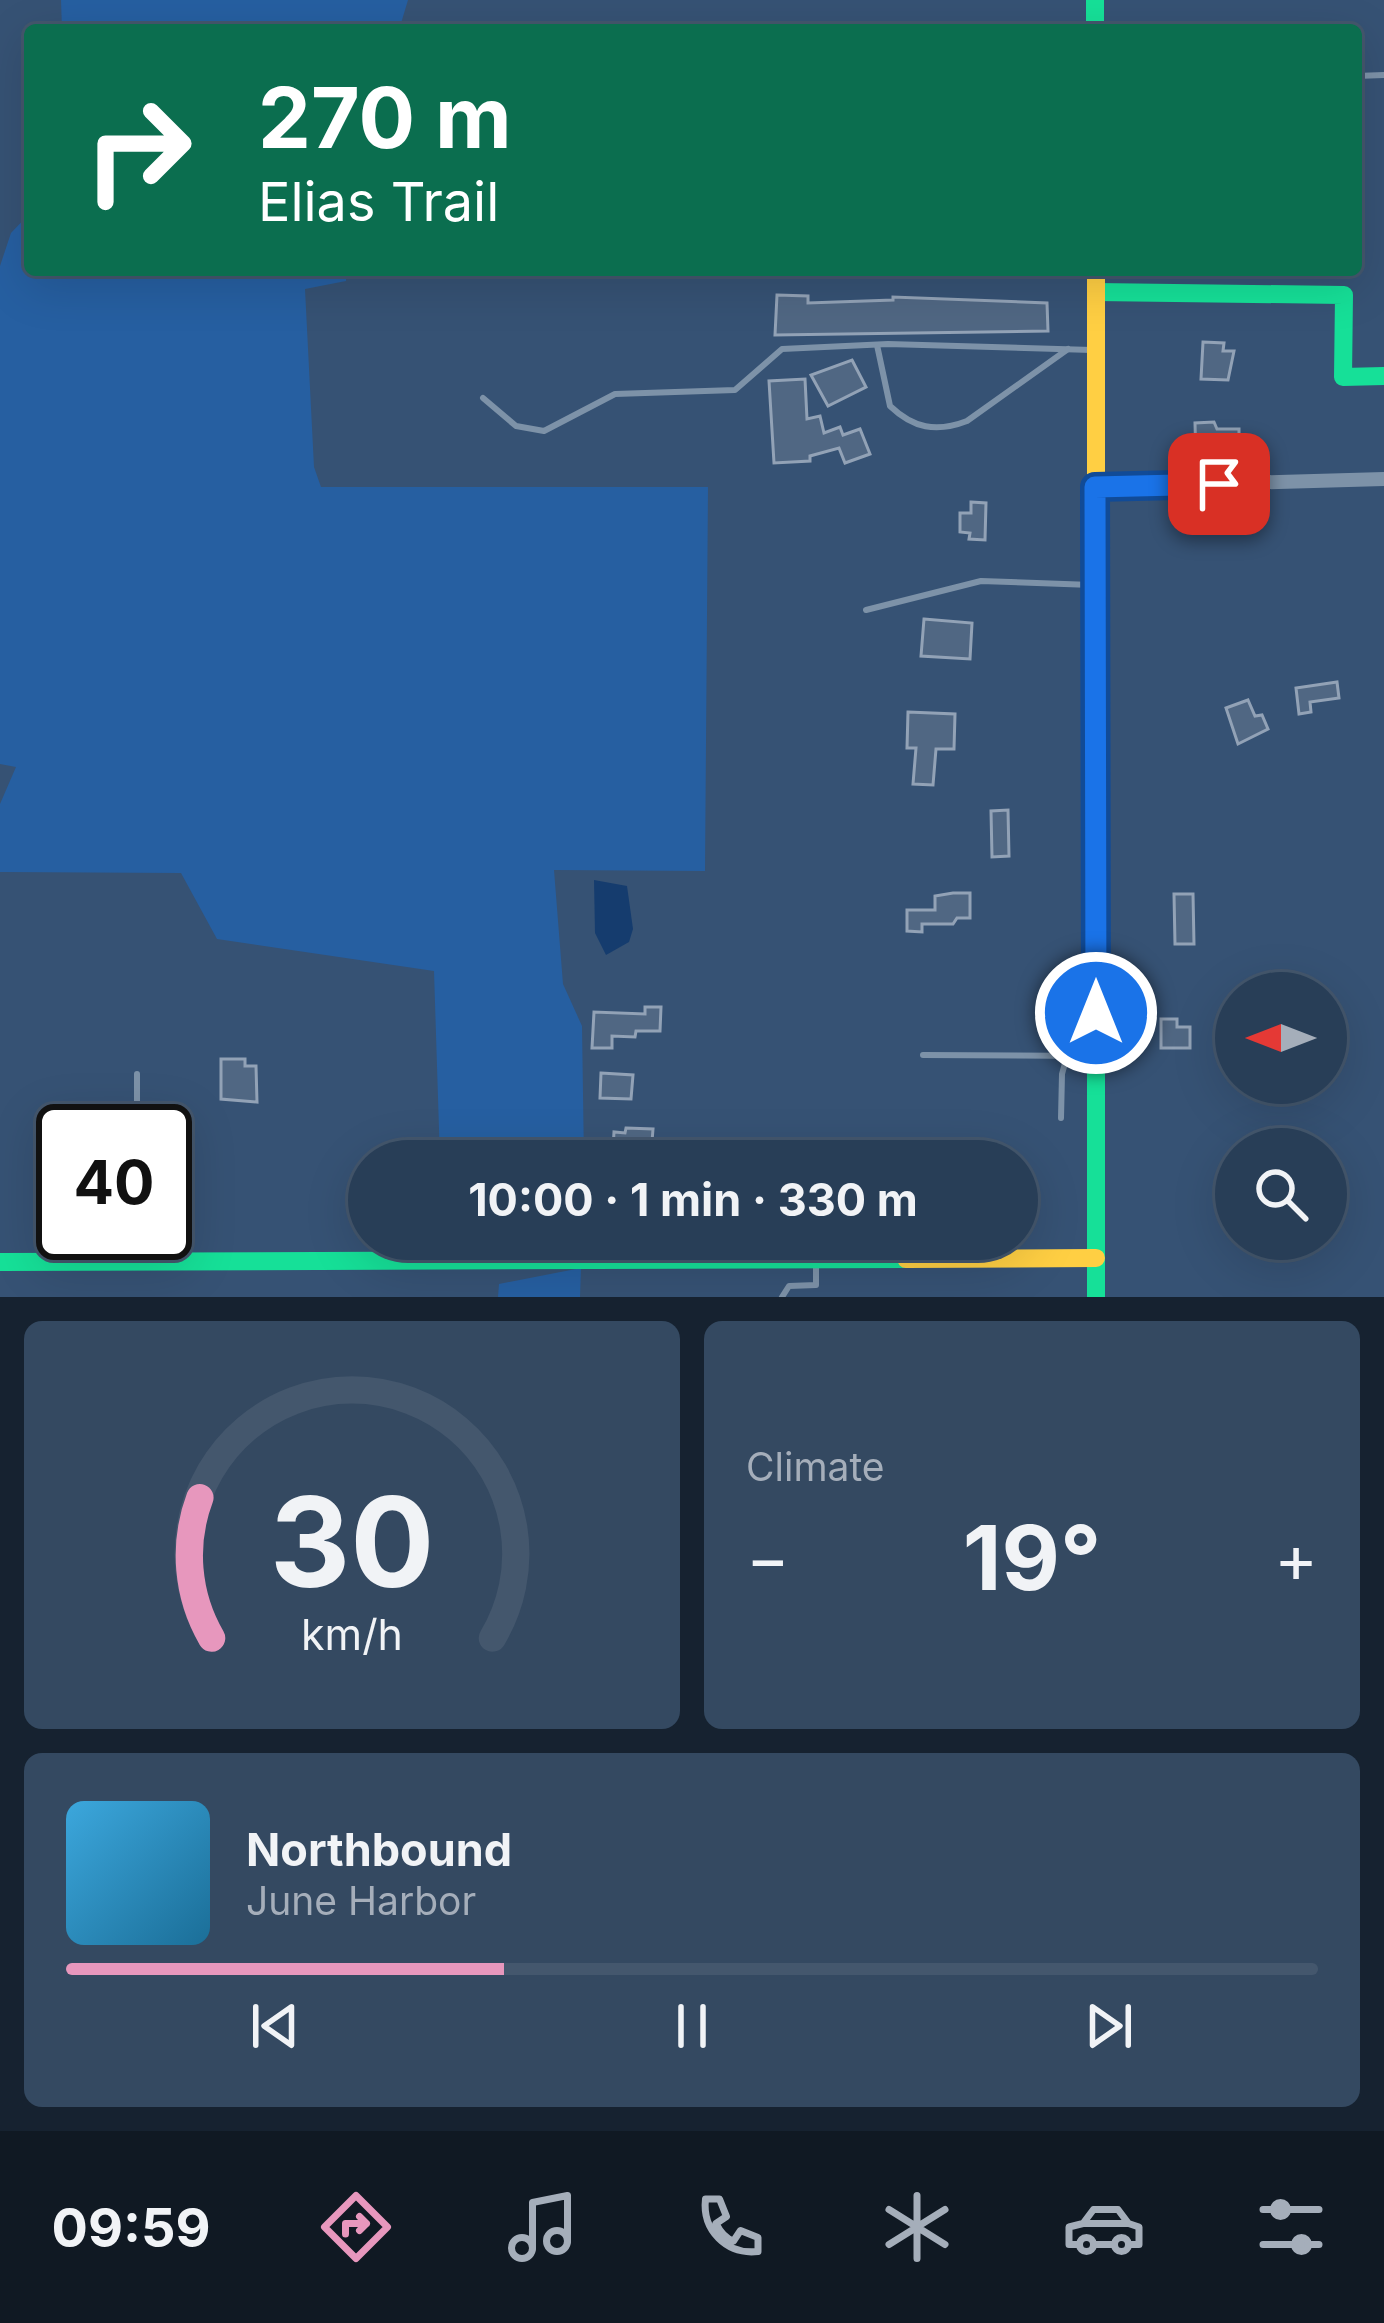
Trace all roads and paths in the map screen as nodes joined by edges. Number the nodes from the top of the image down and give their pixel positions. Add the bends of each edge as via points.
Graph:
1 (1096, 276) edge
2 (1096, 292) junction
3 (877, 345) junction
4 (1067, 349) junction
5 (1096, 350) junction
6 (1384, 376) edge
7 (483, 398) dead end
8 (1384, 479) edge
9 (1095, 487) junction
10 (1095, 584) junction
11 (866, 610) dead end
12 (923, 1054) dead end
13 (1067, 1056) junction
14 (1096, 1056) junction
15 (137, 1073) dead end
16 (136, 1104) edge
17 (1061, 1118) dead end
18 (1038, 1258) edge
19 (1096, 1258) junction
20 (589, 1260) edge
21 (815, 1260) edge
22 (0, 1262) edge
23 (136, 1262) joint
24 (782, 1297) edge
25 (1096, 1297) edge

1 - 2 street
2 - 5 street
2 - 6 street via 1344,295 1343,377
3 - 4 lane
3 - 4 lane via 890,406 920,428 967,421
3 - 7 lane via 782,349 735,390 614,394 544,431 516,426
4 - 5 lane
5 - 9 street
8 - 9 street
9 - 10 street
10 - 11 lane via 981,581
10 - 14 street
12 - 13 lane
13 - 14 lane
13 - 17 lane
14 - 19 street
15 - 16 lane
18 - 19 street
19 - 25 street
20 - 23 street
21 - 24 lane via 816,1285 789,1286
22 - 23 street

